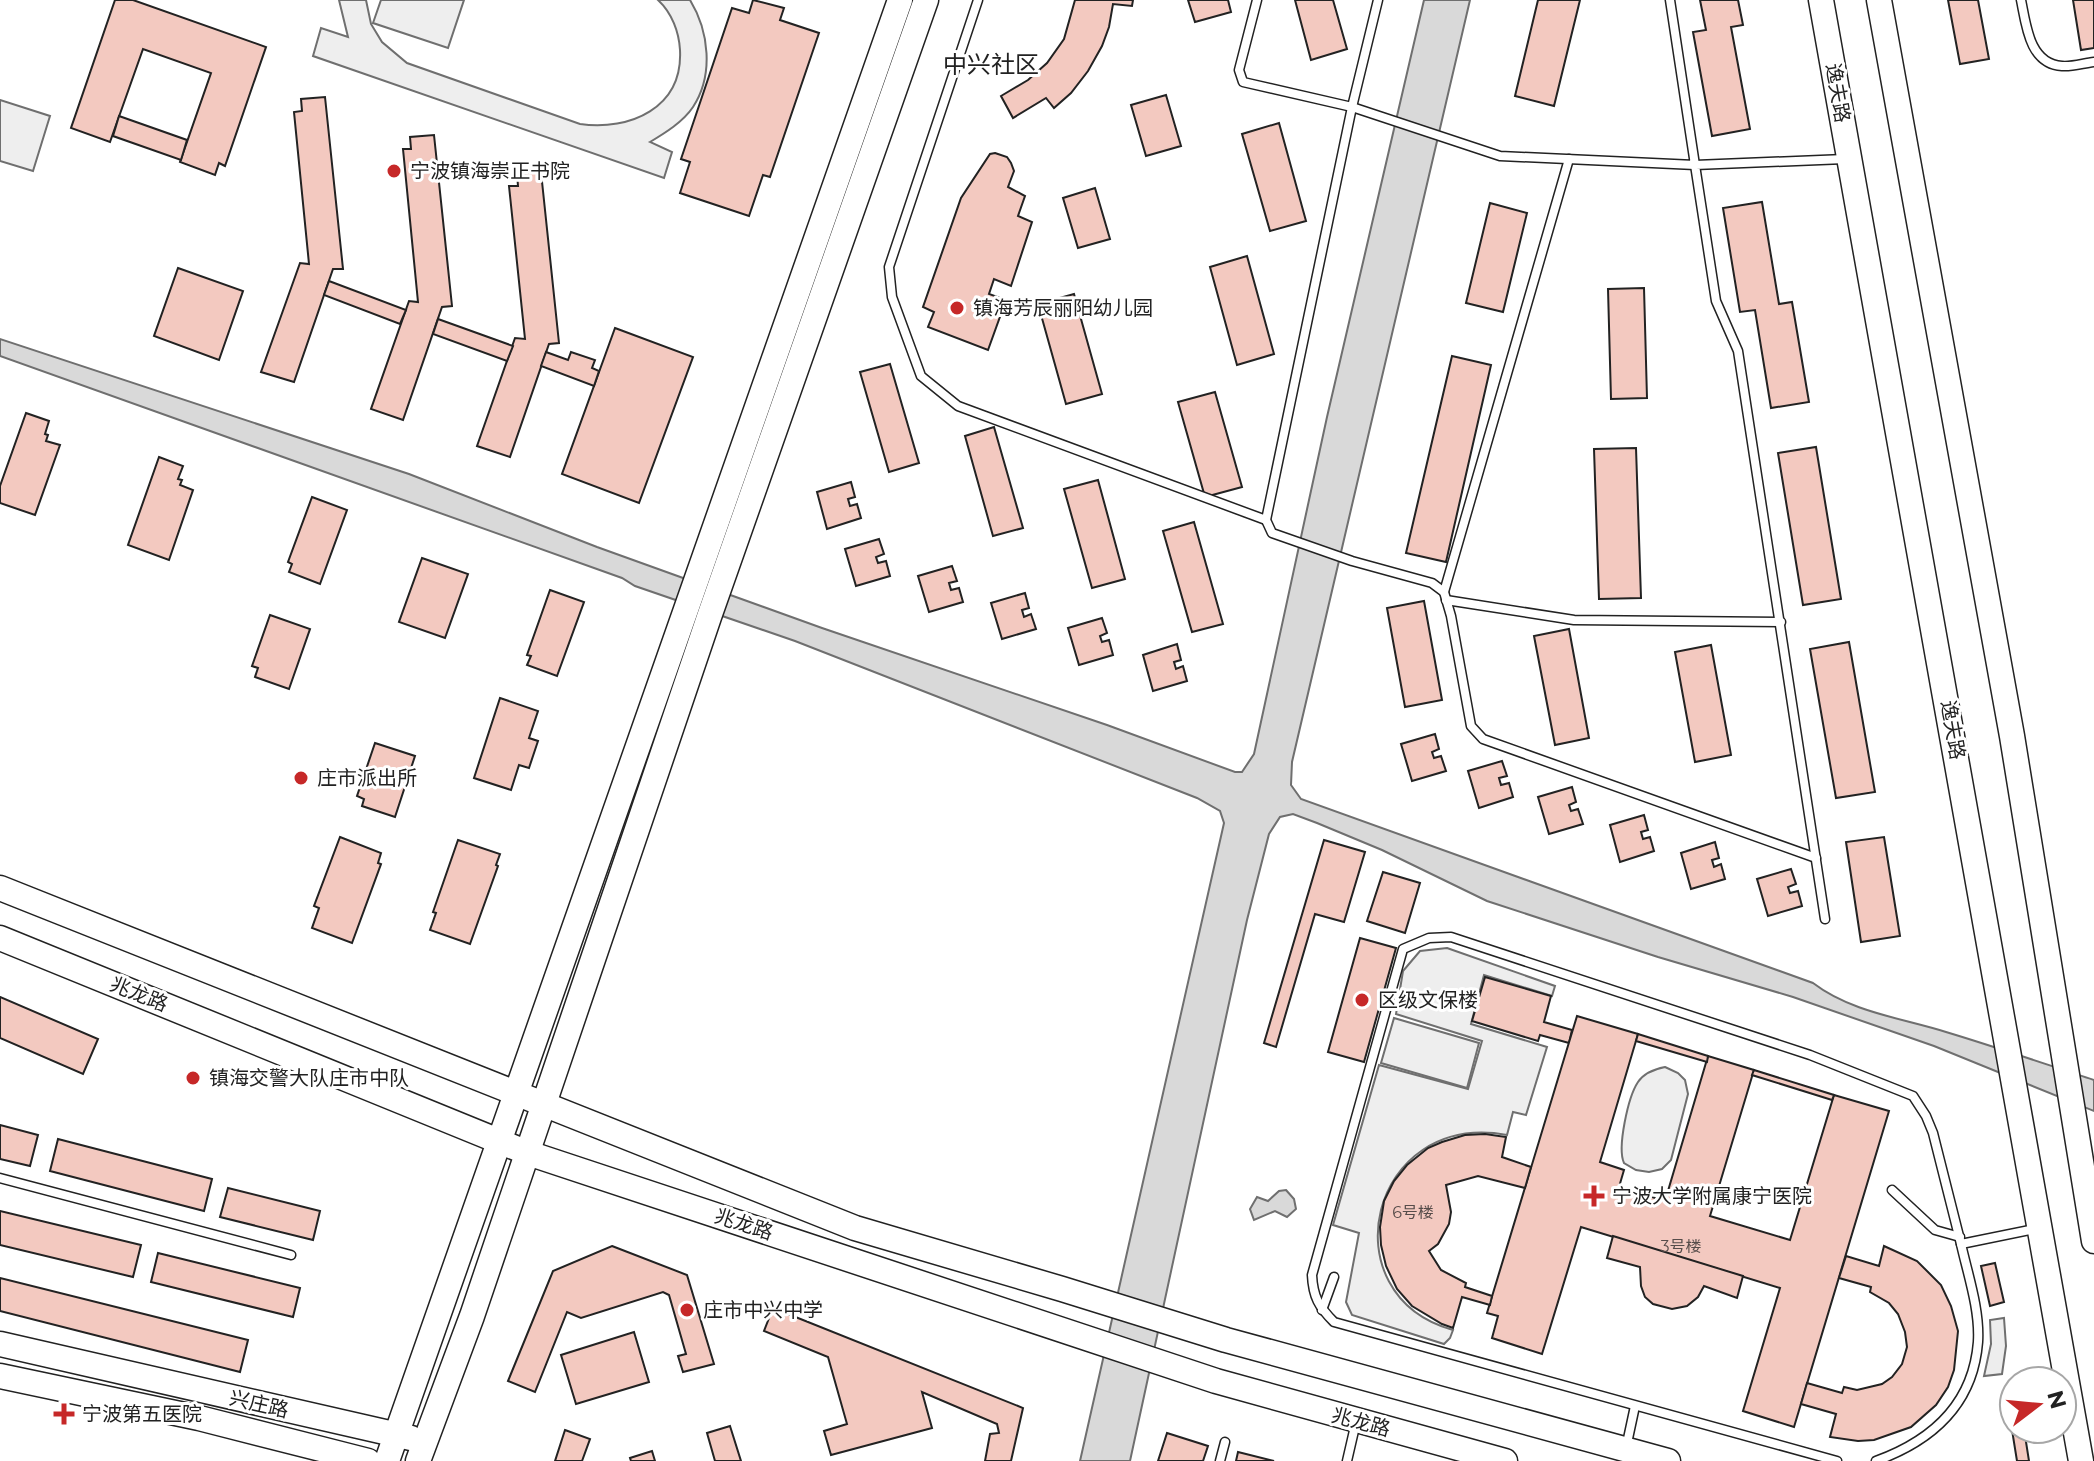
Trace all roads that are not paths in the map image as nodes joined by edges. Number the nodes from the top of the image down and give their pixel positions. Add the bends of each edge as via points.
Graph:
1 (900, 0) edge
2 (926, 0) edge
3 (978, 0) edge
4 (1257, 0) edge
5 (1378, 0) edge
6 (1670, 0) edge
7 (1821, 0) edge
8 (1879, 0) edge
9 (2021, 0) edge
10 (2094, 62) edge
11 (1352, 107) junction
12 (1569, 159) junction
13 (1849, 159) junction
14 (1695, 165) junction
15 (1266, 520) junction
16 (1445, 596) junction
17 (698, 613) junction
18 (1781, 622) junction
19 (1816, 858) junction
20 (0, 888) edge
21 (1825, 919) dead end
22 (0, 938) edge
23 (515, 1092) junction
24 (544, 1104) junction
25 (497, 1141) junction
26 (528, 1153) junction
27 (0, 1178) edge
28 (1892, 1190) dead end
29 (2040, 1228) junction
30 (1961, 1241) junction
31 (2094, 1241) edge
32 (291, 1255) dead end
33 (1334, 1277) dead end
34 (1322, 1310) junction
35 (0, 1344) edge
36 (0, 1376) edge
37 (1635, 1406) junction
38 (1356, 1421) junction
39 (396, 1435) junction
40 (1225, 1442) dead end
41 (1625, 1449) junction
42 (421, 1451) edge
43 (368, 1461) edge
44 (387, 1461) edge
45 (1220, 1461) edge
46 (1347, 1461) edge
47 (1505, 1461) edge
48 (1668, 1461) edge
49 (1837, 1461) edge
50 (1876, 1461) edge
51 (2081, 1461) edge

1 - 17 main road via 698,578
2 - 17 main road via 721,586
3 - 15 lane via 889,267 892,297 921,376 958,406
4 - 11 lane via 1239,70 1243,82
5 - 11 lane
6 - 14 lane
7 - 13 main road, 逸夫路
8 - 31 main road via 2012,736
9 - 10 lane via 2029,40 2041,58 2060,66
11 - 12 lane via 1500,156
11 - 15 lane
12 - 14 lane
12 - 16 lane
13 - 14 lane
13 - 29 main road, 逸夫路
14 - 18 lane via 1716,301 1738,351
15 - 16 lane via 1272,533 1432,583
16 - 18 lane via 1574,620
16 - 19 lane via 1471,726 1483,739
17 - 23 main road
17 - 24 main road
18 - 19 lane
19 - 21 lane
20 - 23 main road, 兆龙路
22 - 25 main road, 兆龙路
23 - 24 main road, 兆龙路
23 - 25 main road
24 - 26 main road
24 - 41 main road, 兆龙路 via 855,1228 1226,1340
25 - 26 main road, 兆龙路
25 - 39 main road
26 - 38 main road, 兆龙路 via 1216,1381
26 - 42 main road
27 - 32 lane
28 - 30 lane via 1935,1230
29 - 30 lane
29 - 51 main road, 逸夫路
30 - 34 lane via 1933,1133 1913,1096 1810,1055 1451,937 1429,938 1403,949 1312,1275
30 - 50 lane via 1978,1340 1973,1370 1957,1405 1932,1433
33 - 34 lane
34 - 37 lane via 1334,1322
35 - 39 main road, 兴庄路
36 - 43 main road, 兴庄路
37 - 41 lane
37 - 49 lane
38 - 46 lane
38 - 47 main road, 兆龙路
39 - 42 main road, 兴庄路
39 - 44 main road
40 - 45 lane
41 - 48 main road

